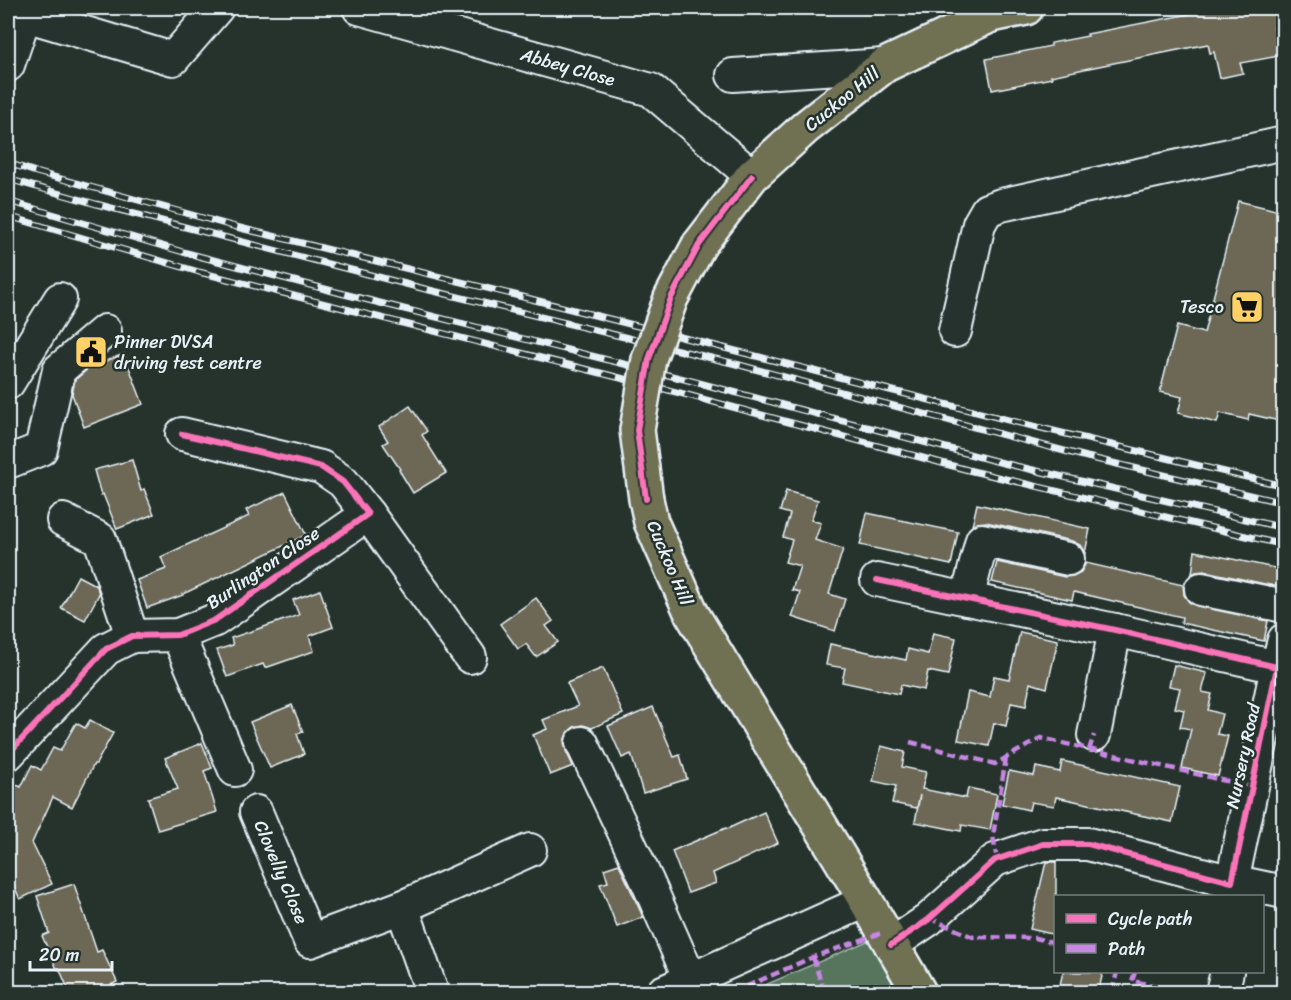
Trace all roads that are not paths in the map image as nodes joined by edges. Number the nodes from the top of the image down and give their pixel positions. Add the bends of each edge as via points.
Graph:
1 (217, 8) edge
2 (358, 8) edge
3 (1026, 8) edge
4 (8, 65) edge
5 (885, 65) junction
6 (733, 75) dead end
7 (1284, 143) edge
8 (752, 176) junction
9 (60, 299) dead end
10 (105, 330) dead end
11 (955, 332) dead end
12 (8, 383) edge
13 (182, 434) dead end
14 (8, 462) edge
15 (368, 514) junction
16 (63, 520) dead end
17 (1068, 559) dead end
18 (877, 580) dead end
19 (1201, 590) dead end
20 (967, 599) junction
21 (1284, 606) edge
22 (1115, 630) junction
23 (178, 635) junction
24 (132, 636) junction
25 (1280, 654) edge
26 (470, 657) dead end
27 (1094, 735) dead end
28 (582, 743) dead end
29 (8, 754) edge
30 (235, 770) dead end
31 (256, 812) dead end
32 (530, 850) dead end
33 (1243, 888) edge
34 (1284, 892) edge
35 (867, 901) junction
36 (402, 907) junction
37 (891, 945) junction
38 (1227, 973) edge
39 (677, 987) edge
40 (432, 993) edge
41 (919, 993) edge
42 (1222, 993) edge

1 - 4 street via 173,59 25,15
2 - 8 street, Abbey Close via 651,90
3 - 5 main road, Cuckoo Hill via 991,15
5 - 6 street
5 - 8 main road, Cuckoo Hill via 806,127
7 - 11 street via 987,210 979,224
8 - 35 main road, Cuckoo Hill, bridge via 699,245 671,298 649,359 637,430 646,500 651,522 692,614
9 - 12 street
10 - 14 street via 59,370 41,449
13 - 15 street via 321,467 344,482
15 - 23 street, Burlington Close via 215,620
15 - 26 street
16 - 24 street via 100,539
17 - 20 street via 982,540
18 - 20 street, Nursery Road
19 - 21 street
20 - 22 street, Nursery Road
22 - 25 street, Nursery Road
22 - 27 street
23 - 24 street, Burlington Close
23 - 30 street
24 - 29 street, Burlington Close via 106,649
25 - 33 street, Nursery Road
28 - 39 street via 648,883
31 - 36 street, Clovelly Close via 310,941
32 - 36 street, Clovelly Close
33 - 34 street
33 - 37 street via 1088,844 1043,844 995,861 928,920
35 - 37 main road, Cuckoo Hill
35 - 39 street
36 - 40 street
37 - 41 main road, Cuckoo Hill
38 - 42 street

